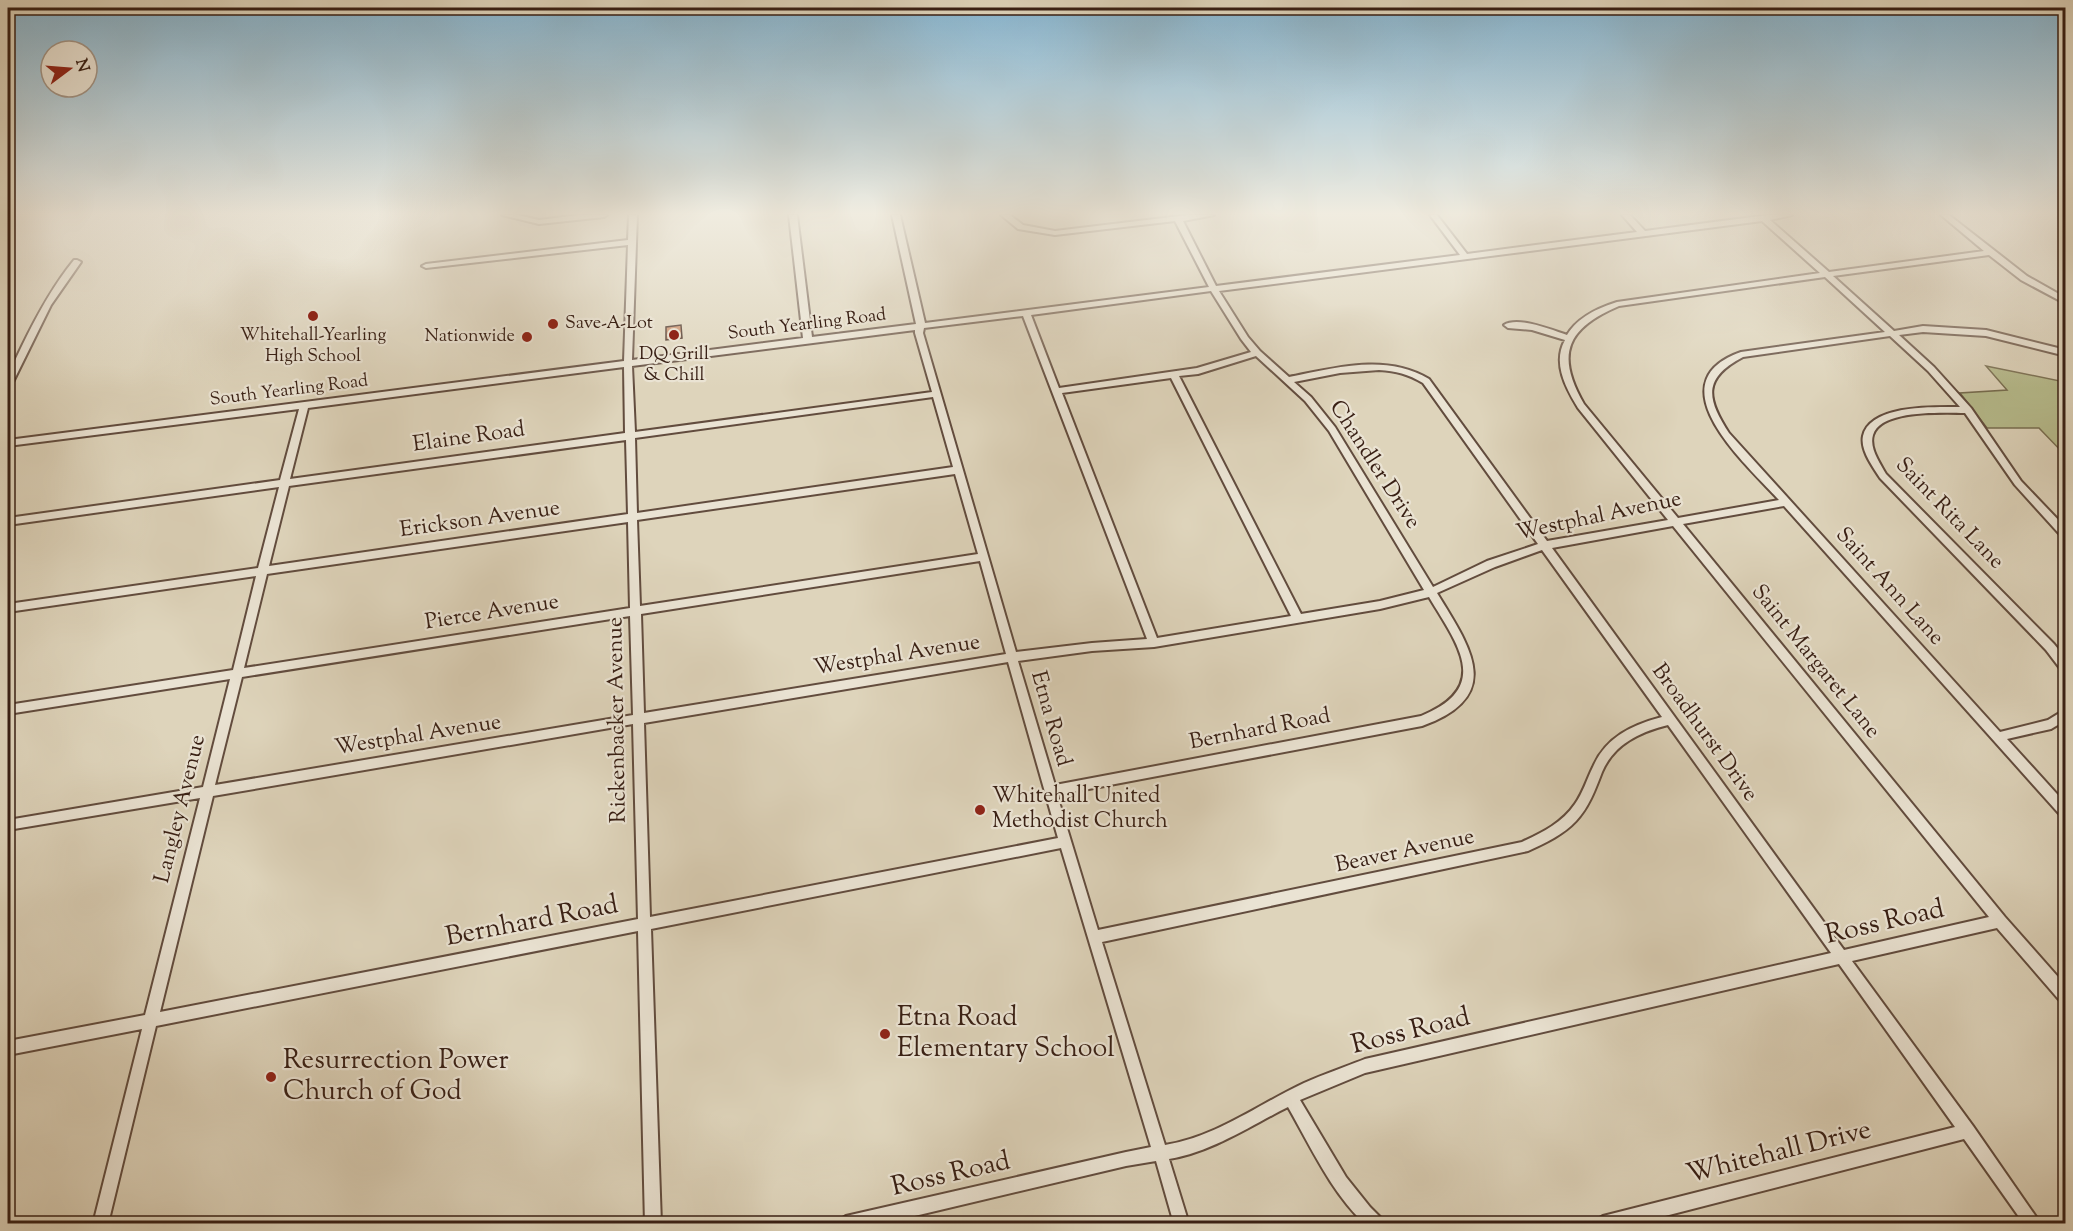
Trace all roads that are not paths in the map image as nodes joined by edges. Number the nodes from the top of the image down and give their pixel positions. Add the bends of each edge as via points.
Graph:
1 (68, 272) edge
2 (631, 272) edge
3 (800, 272) edge
4 (909, 272) edge
5 (1205, 272) edge
6 (1344, 272) edge
7 (1825, 272) edge
8 (1846, 272) edge
9 (2018, 272) edge
10 (1828, 275) junction
11 (1214, 289) junction
12 (2066, 302) edge
13 (1026, 313) junction
14 (1508, 325) dead end
15 (921, 327) junction
16 (1891, 332) junction
17 (1568, 338) junction
18 (808, 341) junction
19 (1257, 353) junction
20 (2066, 353) edge
21 (628, 364) junction
22 (1174, 375) junction
23 (1288, 380) junction
24 (8, 384) edge
25 (1057, 391) junction
26 (937, 394) junction
27 (304, 405) junction
28 (1968, 410) junction
29 (630, 436) junction
30 (8, 443) edge
31 (958, 470) junction
32 (285, 483) junction
33 (1785, 502) junction
34 (633, 518) junction
35 (8, 521) edge
36 (1675, 521) junction
37 (2066, 535) edge
38 (1545, 545) junction
39 (983, 557) junction
40 (263, 571) junction
41 (1431, 592) junction
42 (8, 608) edge
43 (635, 611) junction
44 (1298, 619) junction
45 (1154, 643) junction
46 (1011, 657) junction
47 (2066, 668) edge
48 (237, 674) junction
49 (1466, 688) joint
50 (8, 710) edge
51 (2066, 713) edge
52 (638, 718) junction
53 (1671, 720) junction
54 (1998, 737) junction
55 (1050, 791) junction
56 (207, 792) junction
57 (2066, 813) edge
58 (8, 825) edge
59 (1065, 842) junction
60 (2000, 921) junction
61 (643, 925) junction
62 (1094, 937) junction
63 (1843, 958) junction
64 (2066, 997) edge
65 (150, 1020) junction
66 (8, 1048) edge
67 (1291, 1098) junction
68 (1968, 1131) junction
69 (1160, 1152) junction
70 (100, 1224) edge
71 (653, 1224) edge
72 (846, 1224) edge
73 (1182, 1224) edge
74 (1377, 1224) edge
75 (1603, 1224) edge
76 (2034, 1224) edge

1 - 24 street via 47,304
2 - 21 street, Rickenbacker Avenue
3 - 18 street
4 - 15 street, Etna Road
5 - 11 street, Chandler Drive
6 - 11 street, South Yearling Road
7 - 10 street
8 - 10 street
9 - 12 street
10 - 16 street
10 - 17 street via 1617,304 1585,319
11 - 13 street, South Yearling Road
11 - 19 street, Chandler Drive
13 - 15 street, South Yearling Road
13 - 25 street
14 - 17 street via 1533,327
15 - 18 street, South Yearling Road
15 - 26 street, Etna Road via 919,333
16 - 20 street via 1964,330
16 - 28 street
16 - 33 street, Saint Ann Lane via 1748,354 1728,361 1710,377 1708,404 1714,418
17 - 36 street, Saint Margaret Lane via 1563,363 1573,395
18 - 21 street, South Yearling Road
19 - 22 street
19 - 23 street, Chandler Drive
21 - 27 street, South Yearling Road
21 - 29 street, Rickenbacker Avenue
22 - 25 street
22 - 44 street
23 - 38 street, Broadhurst Drive via 1387,366 1420,377
23 - 41 street, Chandler Drive via 1332,429
25 - 45 street
26 - 29 street, Elaine Road
26 - 31 street, Etna Road
27 - 30 street, South Yearling Road
27 - 32 street, Langley Avenue
28 - 37 street via 2018,483
28 - 47 street, Saint Rita Lane via 1913,410 1886,416 1870,430 1870,455 1883,476
29 - 32 street, Elaine Road
29 - 34 street, Rickenbacker Avenue
31 - 34 street, Erickson Avenue
31 - 39 street, Etna Road
32 - 35 street, Elaine Road
32 - 40 street, Langley Avenue
33 - 36 street, Westphal Avenue
33 - 54 street, Saint Ann Lane
34 - 40 street, Erickson Avenue
34 - 43 street, Rickenbacker Avenue
36 - 38 street, Westphal Avenue
36 - 60 street, Saint Margaret Lane
38 - 41 street, Westphal Avenue via 1491,564
38 - 53 street, Broadhurst Drive
39 - 43 street, Pierce Avenue
39 - 46 street, Etna Road
40 - 42 street, Erickson Avenue
40 - 48 street, Langley Avenue
41 - 44 street, Westphal Avenue
41 - 49 street, Chandler Drive via 1467,653
43 - 48 street, Pierce Avenue
43 - 52 street, Rickenbacker Avenue
44 - 45 street, Westphal Avenue
45 - 46 street, Westphal Avenue
46 - 52 street, Westphal Avenue
46 - 55 street, Etna Road
48 - 50 street, Pierce Avenue
48 - 56 street, Langley Avenue
49 - 55 street, Bernhard Road via 1450,709 1422,721
51 - 54 street via 2052,724
52 - 56 street, Westphal Avenue
52 - 61 street, Rickenbacker Avenue
53 - 62 street, Beaver Avenue via 1621,738 1600,764 1574,815 1558,829 1524,847
53 - 63 street, Broadhurst Drive
54 - 57 street, Saint Ann Lane
55 - 59 street, Etna Road
56 - 58 street, Westphal Avenue
56 - 65 street, Langley Avenue
59 - 61 street, Bernhard Road
59 - 62 street, Etna Road
60 - 63 street, Ross Road
60 - 64 street, Saint Margaret Lane
61 - 65 street, Bernhard Road
61 - 71 street, Rickenbacker Avenue
62 - 69 street, Etna Road
63 - 67 street, Ross Road via 1365,1066
63 - 68 street, Broadhurst Drive
65 - 66 street, Bernhard Road
65 - 70 street, Langley Avenue
67 - 69 street, Ross Road via 1211,1139 1180,1150
67 - 74 street via 1349,1194
68 - 75 street, Whitehall Drive
68 - 76 street, Broadhurst Drive
69 - 72 street, Ross Road
69 - 73 street, Etna Road

